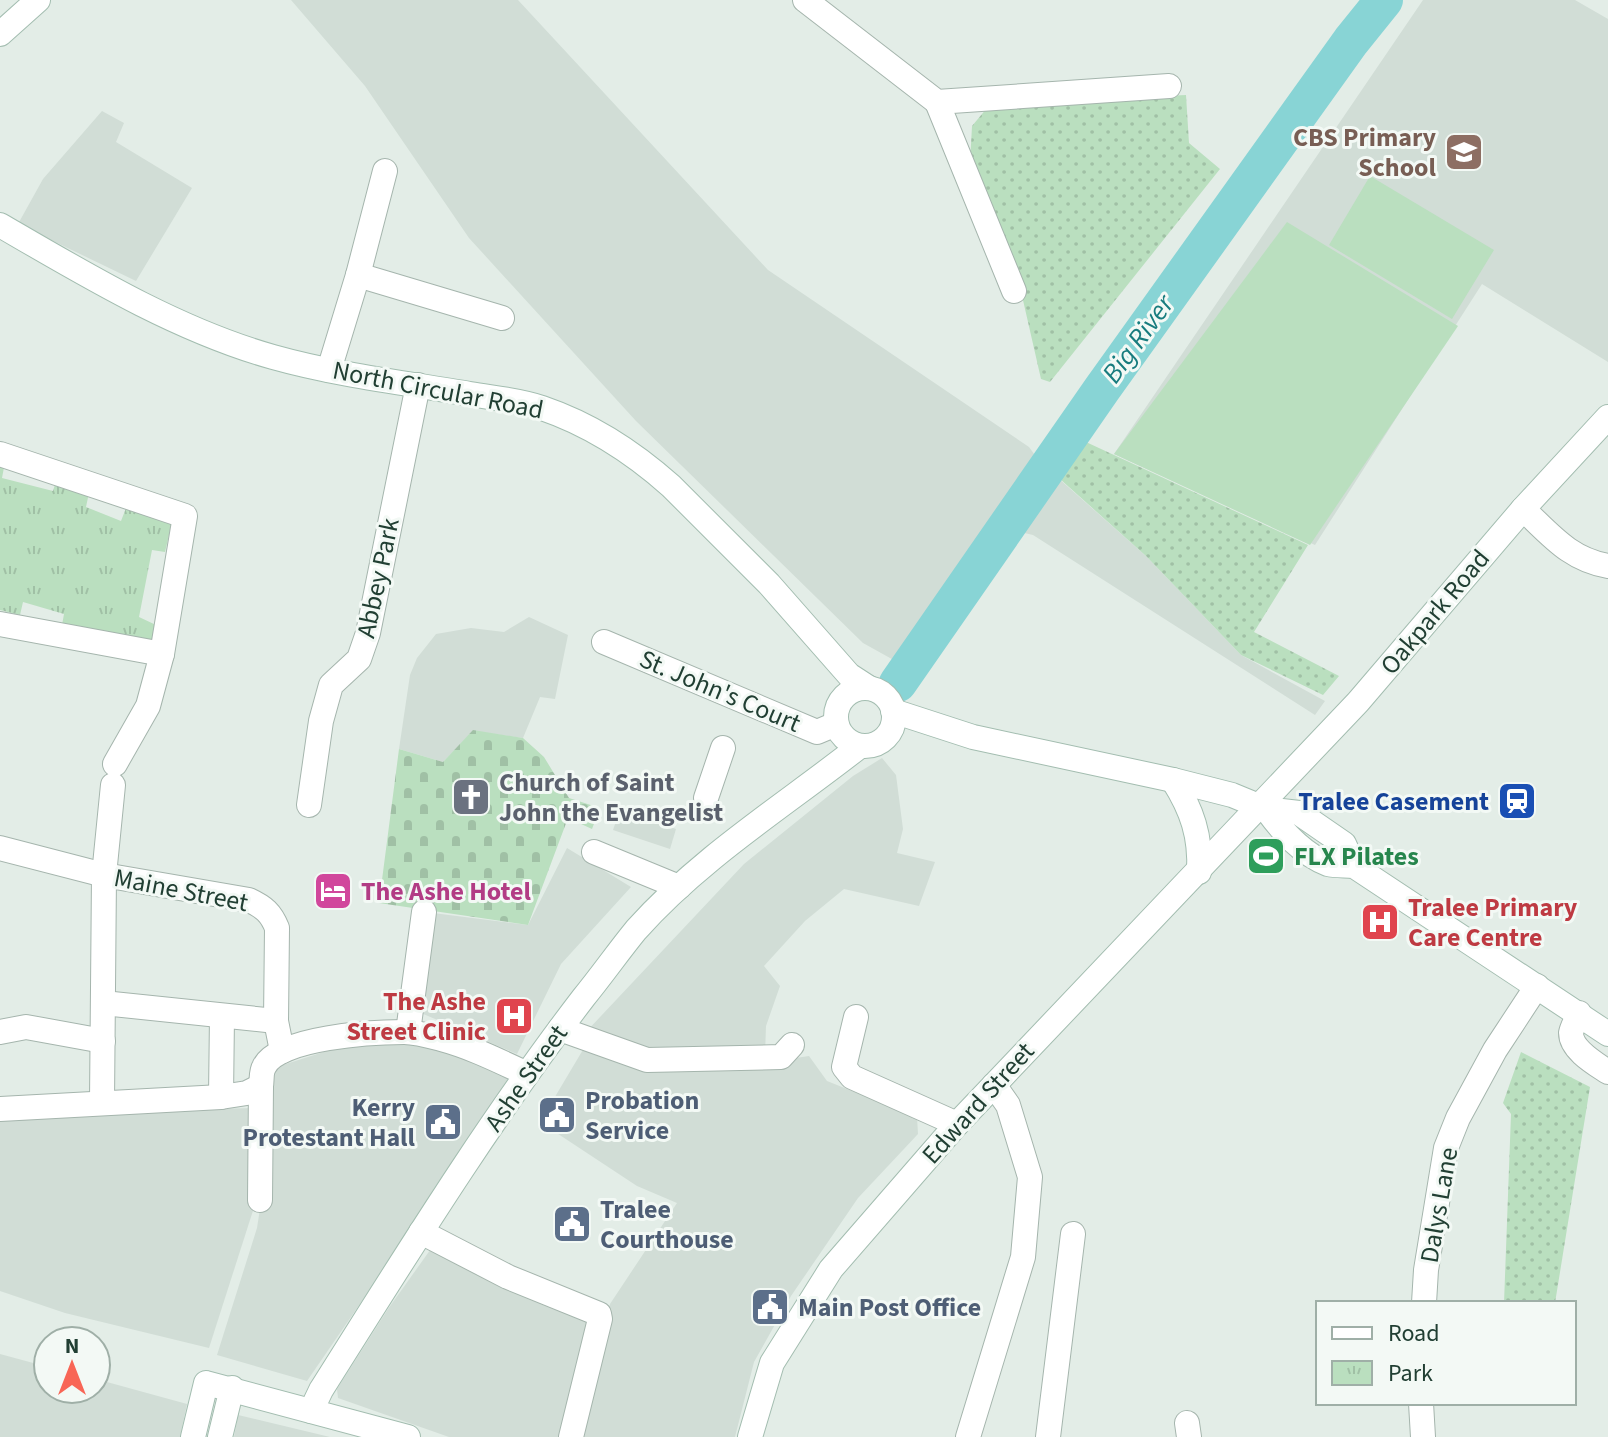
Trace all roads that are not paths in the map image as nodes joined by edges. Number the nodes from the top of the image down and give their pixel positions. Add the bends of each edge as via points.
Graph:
1 (38, 0) edge
2 (805, 0) edge
3 (0, 34) edge
4 (1169, 86) dead end
5 (937, 102) junction
6 (385, 171) dead end
7 (0, 225) edge
8 (358, 275) junction
9 (1014, 291) dead end
10 (502, 318) dead end
11 (329, 370) junction
12 (418, 385) junction
13 (1608, 417) edge
14 (0, 454) edge
15 (1523, 509) junction
16 (1608, 566) edge
17 (0, 624) edge
18 (604, 642) dead end
19 (819, 642) junction
20 (162, 654) junction
21 (869, 688) junction
22 (893, 711) junction
23 (844, 727) junction
24 (888, 735) junction
25 (973, 737) junction
26 (723, 748) dead end
27 (1173, 780) junction
28 (706, 798) dead end
29 (309, 805) dead end
30 (1264, 808) junction
31 (0, 848) edge
32 (594, 852) dead end
33 (1199, 872) junction
34 (104, 875) junction
35 (679, 887) junction
36 (424, 912) dead end
37 (1537, 986) junction
38 (103, 1003) junction
39 (1579, 1013) junction
40 (222, 1016) junction
41 (856, 1017) dead end
42 (276, 1021) junction
43 (560, 1029) junction
44 (0, 1032) edge
45 (408, 1032) junction
46 (1608, 1034) edge
47 (103, 1041) junction
48 (792, 1045) dead end
49 (282, 1051) junction
50 (1608, 1072) edge
51 (527, 1074) junction
52 (994, 1085) junction
53 (261, 1086) junction
54 (221, 1097) junction
55 (102, 1102) junction
56 (0, 1109) edge
57 (957, 1124) junction
58 (260, 1200) dead end
59 (421, 1232) junction
60 (1073, 1234) dead end
61 (1424, 1301) edge
62 (232, 1388) junction
63 (1421, 1405) edge
64 (311, 1411) junction
65 (193, 1437) edge
66 (220, 1437) edge
67 (408, 1437) edge
68 (571, 1437) edge
69 (750, 1437) edge
70 (968, 1437) edge
71 (1048, 1437) edge
72 (1423, 1437) edge

1 - 3 street
2 - 5 street
4 - 5 street
5 - 9 street
6 - 8 street
7 - 11 street, North Circular Road via 211,337
8 - 10 street
8 - 11 street
11 - 12 street, North Circular Road
12 - 19 street, North Circular Road via 539,406 609,441 671,486
12 - 29 street, Abbey Park via 368,633 359,659 331,685
13 - 15 street, Oakpark Road
14 - 20 street via 185,516
15 - 16 street via 1572,555
15 - 30 street, Oakpark Road
17 - 20 street
18 - 23 street, St. John's Court via 817,732
19 - 21 street, North Circular Road
19 - 23 street, North Circular Road
20 - 34 street via 148,706 114,775
21 - 22 street via 889,701
21 - 23 street via 847,694
22 - 24 street
22 - 25 street
23 - 24 street via 870,745
23 - 35 street, Ashe Street via 799,794
24 - 25 street
25 - 27 street
26 - 28 street, St. John's Court
27 - 30 street
27 - 33 street via 1195,823
30 - 33 street, Edward Street
30 - 37 street via 1302,847 1329,864 1354,866
31 - 34 street, Maine Street
32 - 35 street
33 - 52 street, Edward Street
34 - 38 street
34 - 42 street, Maine Street via 249,900 263,907 277,928
35 - 43 street, Ashe Street via 637,930
36 - 45 street
37 - 39 street
37 - 61 street, Dalys Lane via 1495,1050 1446,1148
38 - 40 street
38 - 47 street
39 - 46 street
39 - 50 street via 1573,1041
40 - 42 street
40 - 54 street
41 - 57 street via 844,1067 852,1077
42 - 49 street, Maine Street
43 - 48 street via 647,1060 781,1057
43 - 51 street, Ashe Street
44 - 47 street via 26,1027
45 - 49 street via 348,1034
45 - 51 street via 471,1049
47 - 55 street
49 - 53 street via 264,1067
51 - 59 street, Ashe Street
52 - 57 street, Edward Street
52 - 70 street via 1008,1105 1030,1177 1023,1257
53 - 54 street
53 - 58 street
54 - 55 street
55 - 56 street
57 - 69 street, Edward Street via 831,1269 772,1363
59 - 64 street, Ashe Street
59 - 68 street via 508,1277 599,1314
60 - 71 street
62 - 64 street
62 - 65 street via 206,1383
62 - 66 street
63 - 72 street
64 - 67 street

